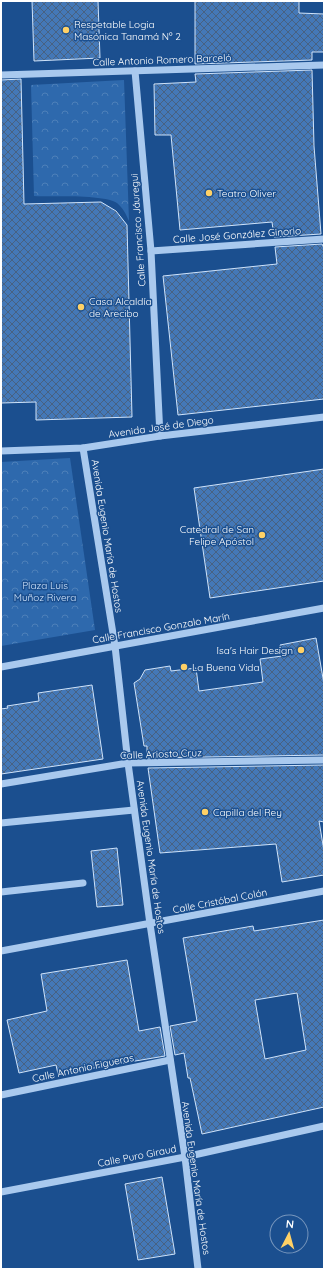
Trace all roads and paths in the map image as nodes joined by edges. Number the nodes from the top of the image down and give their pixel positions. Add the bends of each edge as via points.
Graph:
1 (324, 65) edge
2 (135, 71) junction
3 (1, 75) edge
4 (324, 240) edge
5 (151, 251) junction
6 (324, 417) edge
7 (160, 436) junction
8 (83, 448) junction
9 (1, 451) edge
10 (324, 608) edge
11 (115, 646) junction
12 (1, 667) edge
13 (324, 760) edge
14 (128, 764) junction
15 (1, 784) edge
16 (134, 810) junction
17 (1, 823) edge
18 (84, 883) dead end
19 (324, 891) edge
20 (1, 892) edge
21 (150, 924) junction
22 (1, 951) edge
23 (170, 1060) junction
24 (1, 1095) edge
25 (324, 1126) edge
26 (185, 1157) junction
27 (1, 1192) edge
28 (198, 1269) edge

1 - 2 street, Calle Antonio Romero Barceló
2 - 3 street, Calle Antonio Romero Barceló
2 - 5 street, Calle Francisco Jáuregui
4 - 5 street, Calle José González Ginorio
5 - 7 street, Calle Francisco Jáuregui
6 - 7 street, Avenida José de Diego
7 - 8 street, Avenida José de Diego
8 - 9 street, Avenida José de Diego
8 - 11 street, Avenida Eugenio María de Hostos
10 - 11 street, Calle Francisco Gonzalo Marín
11 - 12 street, Calle Francisco Gonzalo Marín
11 - 14 street, Avenida Eugenio María de Hostos
13 - 14 street, Calle Ariosto Cruz
14 - 15 street, Calle Ariosto Cruz
14 - 16 street, Avenida Eugenio María de Hostos
16 - 17 street
16 - 21 street, Avenida Eugenio María de Hostos
18 - 20 street
19 - 21 street, Calle Cristóbal Colón
21 - 22 street, Calle Cristóbal Colón
21 - 23 street, Avenida Eugenio María de Hostos
23 - 24 street, Calle Antonio Figueras
23 - 26 street, Avenida Eugenio María de Hostos
25 - 26 street, Calle Puro Giraud
26 - 27 street, Calle Puro Giraud
26 - 28 street, Avenida Eugenio María de Hostos

